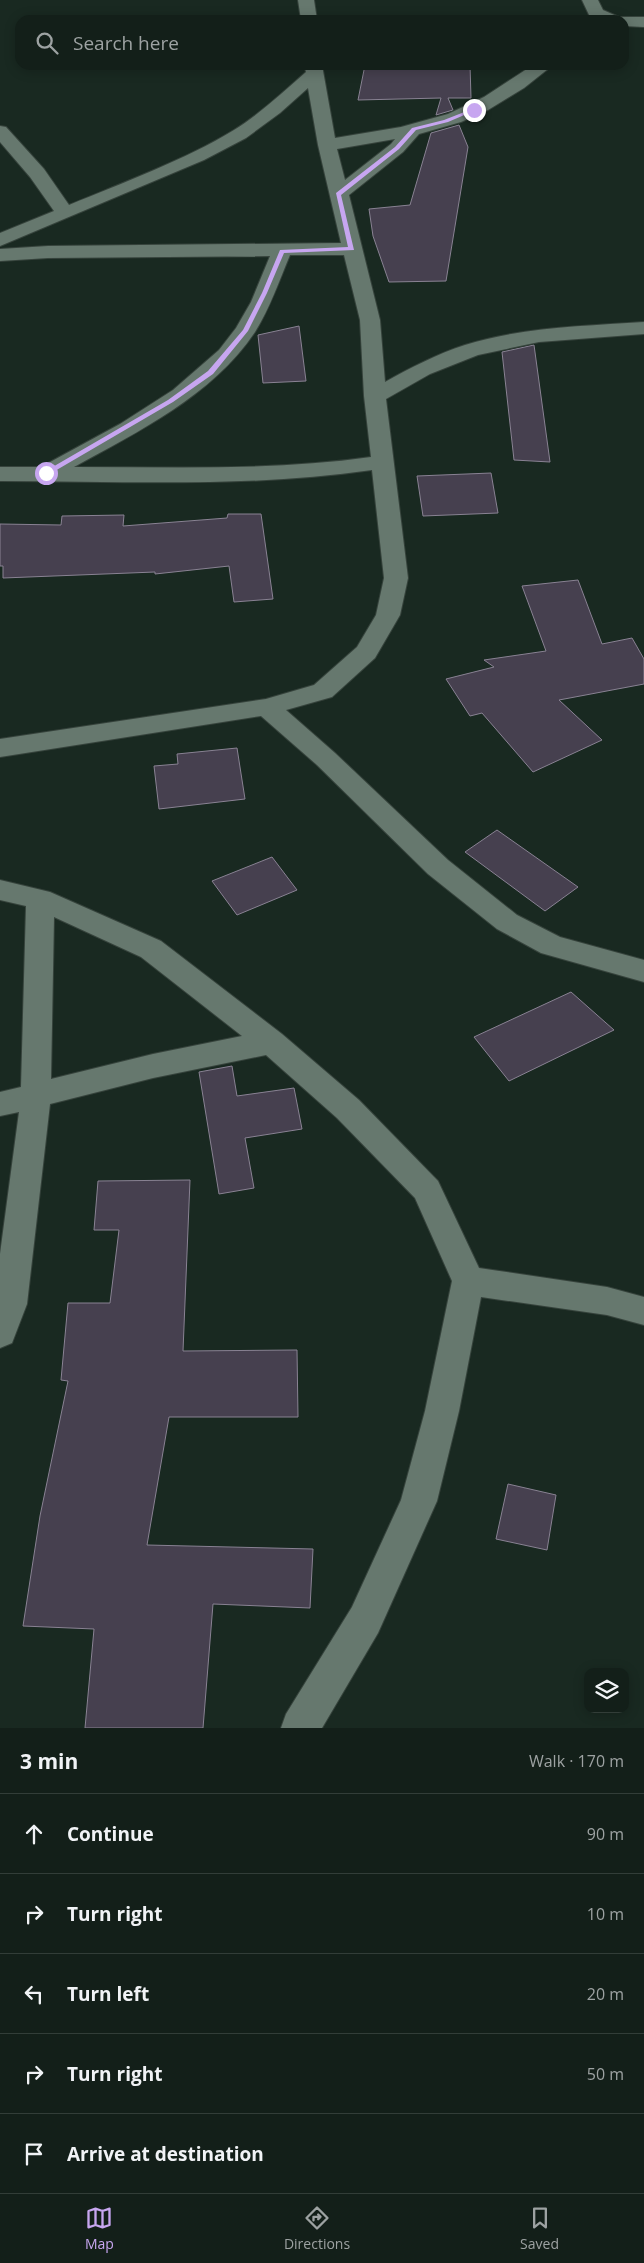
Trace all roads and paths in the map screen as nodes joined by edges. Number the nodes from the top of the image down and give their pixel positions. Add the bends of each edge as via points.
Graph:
1 (306, 0) edge
2 (590, 0) edge
3 (308, 15) edge
4 (599, 15) edge
5 (629, 21) edge
6 (644, 22) edge
7 (313, 70) edge
8 (314, 70) edge
9 (537, 70) edge
10 (414, 129) junction
11 (0, 131) edge
12 (327, 145) junction
13 (338, 194) junction
14 (65, 213) junction
15 (0, 240) edge
16 (352, 249) junction
17 (282, 251) junction
18 (0, 255) edge
19 (644, 328) edge
20 (374, 396) junction
21 (382, 462) junction
22 (46, 473) junction
23 (0, 474) edge
24 (266, 707) junction
25 (0, 748) edge
26 (0, 890) edge
27 (40, 899) junction
28 (644, 971) edge
29 (271, 1042) junction
30 (36, 1095) junction
31 (0, 1104) edge
32 (468, 1281) junction
33 (644, 1311) edge
34 (0, 1332) edge
35 (300, 1728) edge

1 - 3 street
2 - 4 street
5 - 6 street
7 - 14 street via 274,109 240,134 198,156
8 - 12 street
9 - 10 street via 474,110
10 - 12 street
10 - 13 street via 397,148
11 - 14 street via 37,173
12 - 13 street
13 - 16 street
14 - 15 street
16 - 17 street
16 - 20 street via 370,320
17 - 18 street via 162,250
17 - 22 street via 245,331 211,372 171,401
19 - 20 street via 539,336 472,350 423,370
20 - 21 street
21 - 22 street via 320,471 262,474
21 - 24 street via 396,578 388,615 366,652 323,691
22 - 23 street
24 - 25 street
24 - 28 street via 326,759 438,867 508,922 551,945
26 - 27 street
27 - 29 street via 151,949
27 - 30 street
29 - 30 street via 152,1066
29 - 32 street via 348,1109 427,1190
30 - 31 street
30 - 34 street via 10,1304
32 - 33 street via 607,1301
32 - 35 street via 442,1411 419,1501 365,1620

